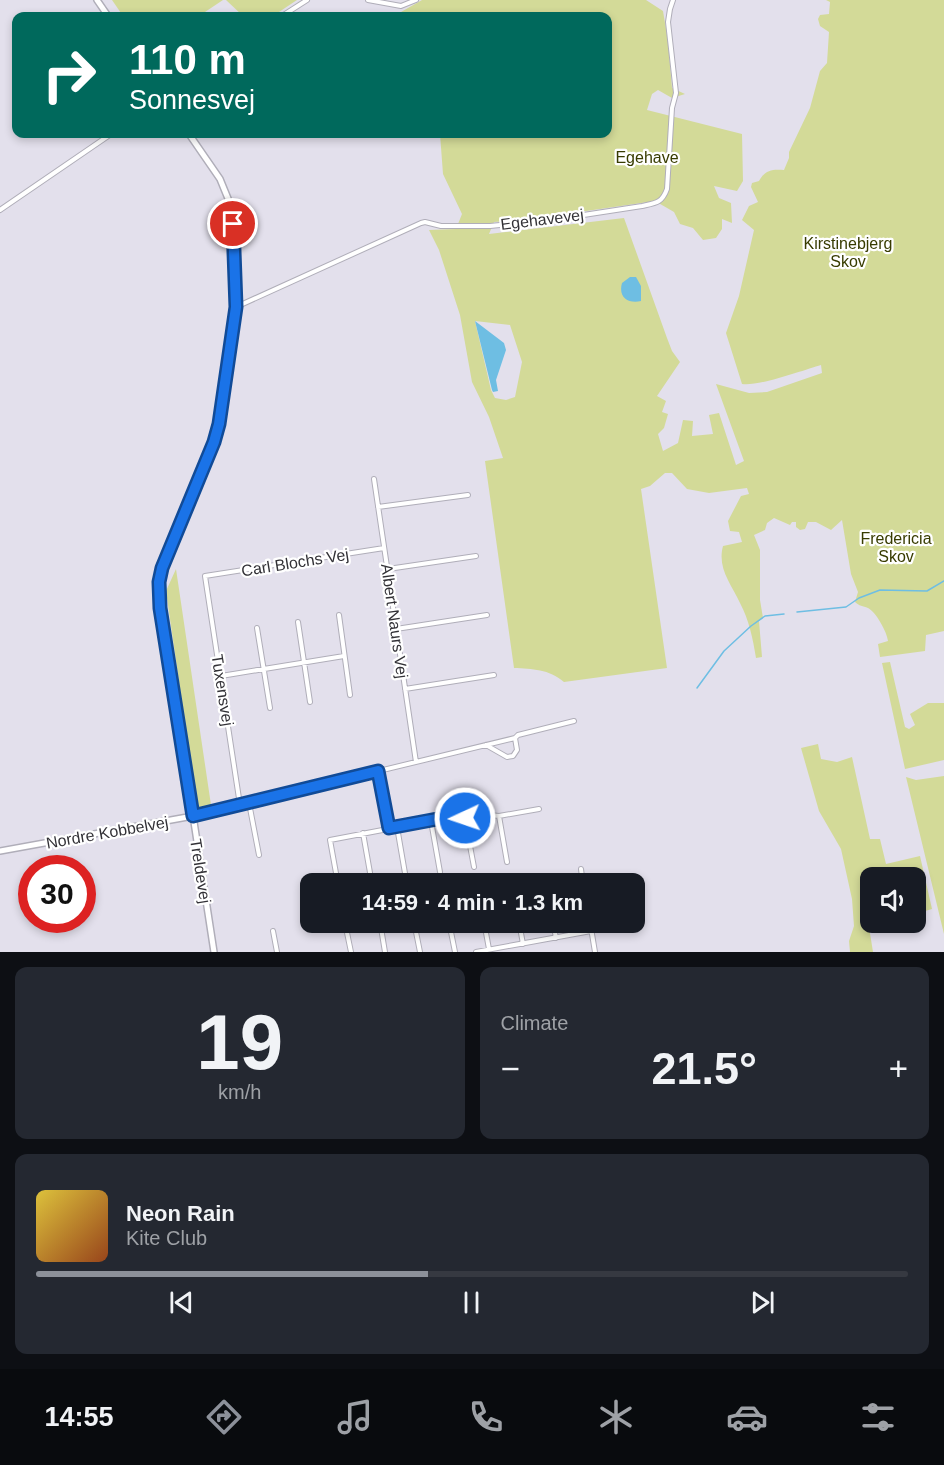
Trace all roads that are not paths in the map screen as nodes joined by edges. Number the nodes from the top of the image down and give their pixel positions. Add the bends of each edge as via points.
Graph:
1 (307, 0) edge
2 (368, 0) edge
3 (416, 0) edge
4 (673, 0) edge
5 (288, 12) edge
6 (105, 138) edge
7 (192, 138) edge
8 (0, 210) edge
9 (236, 307) junction
10 (374, 479) dead end
11 (468, 495) dead end
12 (378, 507) junction
13 (384, 548) junction
14 (476, 556) dead end
15 (388, 569) junction
16 (205, 576) joint
17 (339, 615) dead end
18 (487, 615) dead end
19 (298, 622) dead end
20 (257, 628) dead end
21 (396, 629) junction
22 (344, 656) junction
23 (304, 663) junction
24 (263, 669) junction
25 (494, 675) dead end
26 (220, 676) junction
27 (405, 689) junction
28 (350, 695) dead end
29 (310, 702) dead end
30 (270, 708) dead end
31 (574, 721) dead end
32 (515, 738) junction
33 (486, 745) junction
34 (416, 762) junction
35 (378, 771) junction
36 (249, 802) junction
37 (240, 805) junction
38 (539, 809) dead end
39 (464, 814) junction
40 (193, 816) junction
41 (499, 816) junction
42 (430, 821) junction
43 (397, 826) junction
44 (389, 828) junction
45 (363, 833) junction
46 (0, 851) edge
47 (512, 854) dead end
48 (259, 855) dead end
49 (506, 855) junction
50 (507, 862) dead end
51 (474, 867) dead end
52 (581, 869) dead end
53 (440, 872) dead end
54 (336, 873) edge
55 (370, 873) edge
56 (405, 873) edge
57 (582, 873) edge
58 (273, 931) dead end
59 (349, 933) edge
60 (382, 933) edge
61 (416, 933) edge
62 (451, 933) edge
63 (486, 933) edge
64 (521, 933) edge
65 (555, 933) edge
66 (581, 933) edge
67 (591, 933) edge
68 (556, 938) junction
69 (523, 944) junction
70 (489, 950) junction
71 (214, 952) edge
72 (277, 952) edge
73 (351, 952) edge
74 (385, 952) edge
75 (420, 952) edge
76 (455, 952) edge
77 (476, 952) edge
78 (595, 952) edge

1 - 5 street
2 - 3 street via 401,6
4 - 9 street, Egehavevej via 669,22 676,93 663,199 642,206 516,224 421,223
6 - 8 street
7 - 9 street, Treldevej via 220,178 229,201
9 - 40 street, Treldevej via 214,442 159,582
10 - 12 street, Albert Naurs Vej
11 - 12 street
12 - 13 street, Albert Naurs Vej
13 - 15 street, Albert Naurs Vej
13 - 16 street, Carl Blochs Vej
14 - 15 street
15 - 21 street, Albert Naurs Vej
16 - 26 street, Tuxensvej
17 - 22 street
18 - 21 street
19 - 23 street
20 - 24 street
21 - 27 street, Albert Naurs Vej
22 - 23 street
22 - 28 street
23 - 24 street
23 - 29 street
24 - 26 street
24 - 30 street
25 - 27 street
26 - 37 street, Tuxensvej
27 - 34 street, Albert Naurs Vej
31 - 32 street, Nordre Kobbelvej
32 - 33 street, Nordre Kobbelvej
32 - 33 street via 517,750 510,757
33 - 34 street, Nordre Kobbelvej
34 - 35 street, Nordre Kobbelvej
35 - 36 street, Nordre Kobbelvej
35 - 44 street
36 - 37 street, Nordre Kobbelvej
36 - 48 street
37 - 40 street, Nordre Kobbelvej
38 - 41 street
39 - 41 street
39 - 42 street
39 - 51 street
40 - 46 street, Nordre Kobbelvej
40 - 71 street, Treldevej
41 - 49 street
42 - 43 street
42 - 53 street
43 - 44 street
43 - 56 street
44 - 45 street
45 - 54 street via 330,840
45 - 55 street
47 - 49 street
49 - 50 street
52 - 57 street
58 - 72 street
59 - 73 street
60 - 74 street
61 - 75 street
62 - 76 street
63 - 70 street
64 - 69 street
65 - 68 street
66 - 68 street
67 - 78 street
68 - 69 street
69 - 70 street
70 - 77 street

